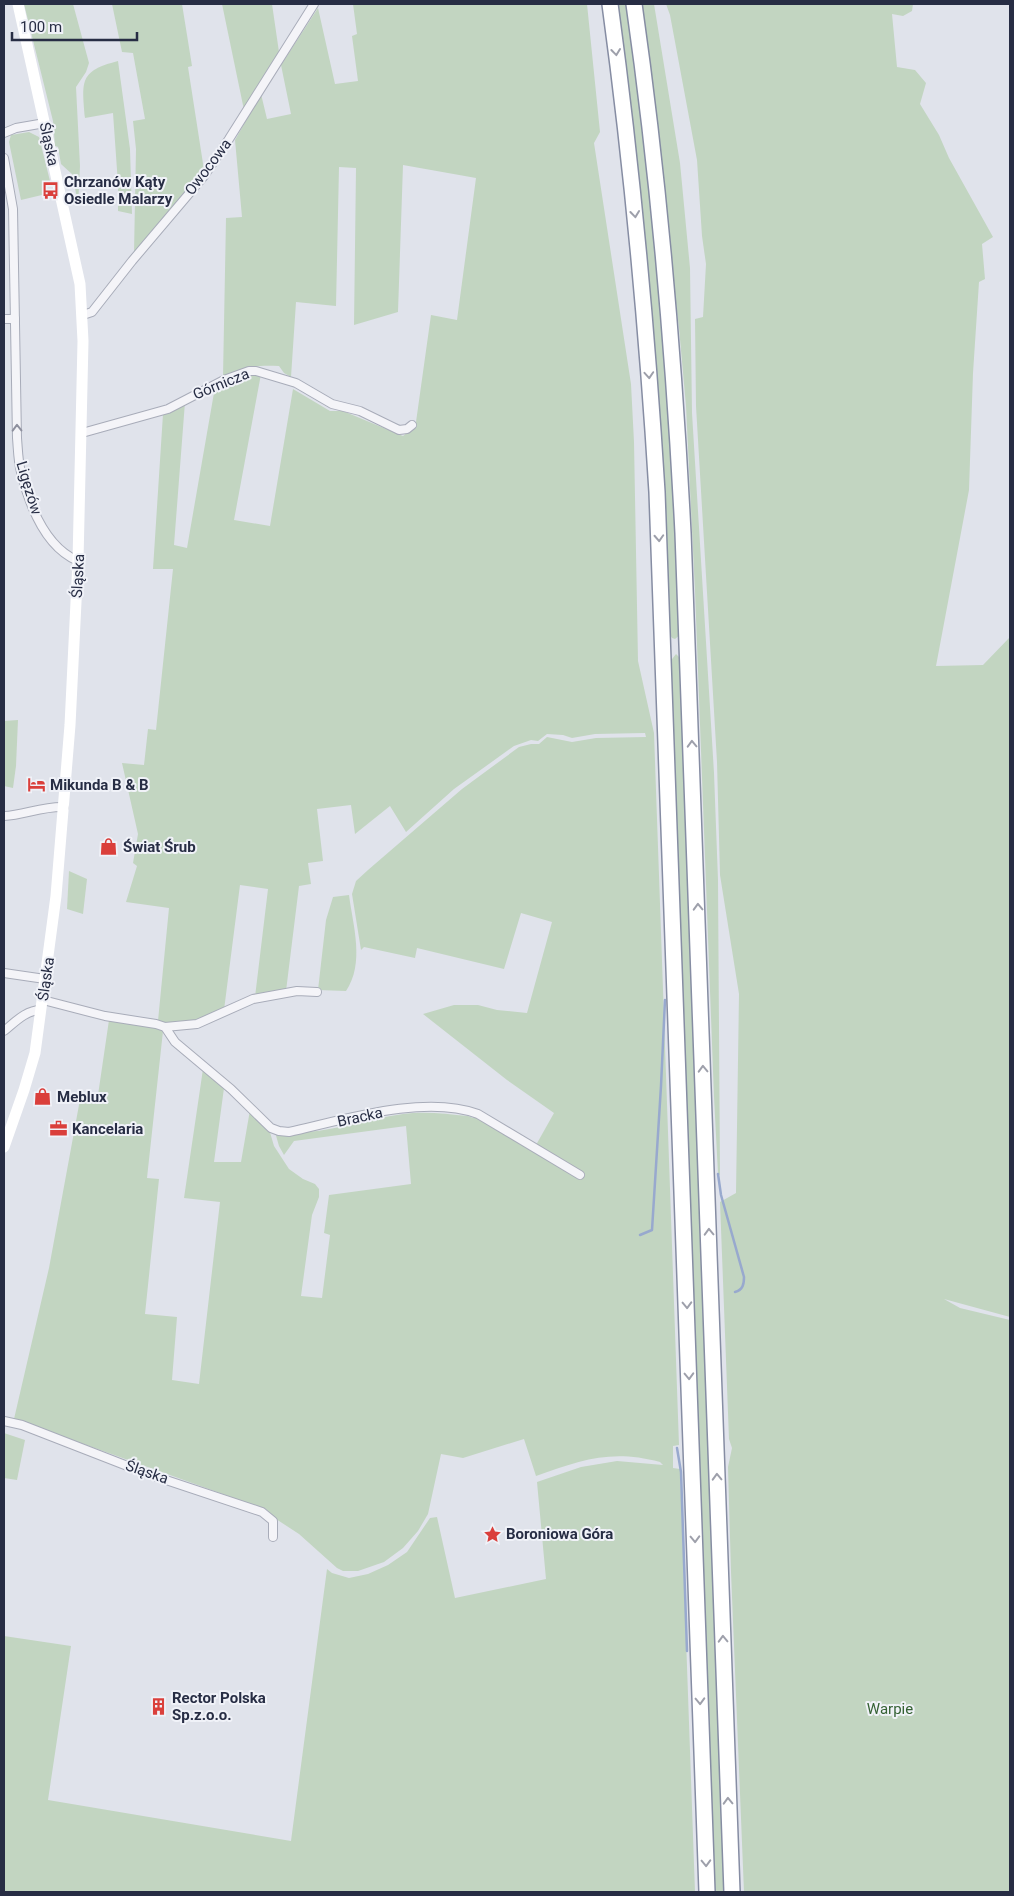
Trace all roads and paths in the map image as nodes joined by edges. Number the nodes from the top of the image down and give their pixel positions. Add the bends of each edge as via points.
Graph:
1 (18, 4) edge
2 (314, 4) edge
3 (610, 4) edge
4 (634, 4) edge
5 (45, 123) junction
6 (4, 133) edge
7 (4, 158) edge
8 (82, 315) junction
9 (4, 319) edge
10 (15, 319) junction
11 (412, 424) dead end
12 (82, 433) junction
13 (78, 561) junction
14 (64, 807) junction
15 (4, 816) edge
16 (4, 973) edge
17 (45, 979) junction
18 (317, 992) dead end
19 (42, 1005) junction
20 (165, 1028) junction
21 (4, 1031) edge
22 (4, 1147) edge
23 (580, 1175) dead end
24 (4, 1421) edge
25 (273, 1537) dead end
26 (707, 1892) edge
27 (732, 1892) edge

1 - 5 main road, Śląska
2 - 8 street, Owocowa via 204,176 92,312
3 -> 26 highway via 643,299 656,483
27 -> 4 highway via 680,467 659,210
5 - 6 street
5 - 8 main road, Śląska via 76,265
7 - 10 street, Ligęzów via 12,209
8 - 12 main road, Śląska
9 - 10 street
13 -> 10 street, Ligęzów via 52,541 38,520 21,471 17,438
11 - 12 street, Górnicza via 399,430 360,411 332,404 296,383 249,371 168,409
12 - 13 main road, Śląska
13 - 14 main road, Śląska
14 - 15 street
14 - 17 main road, Śląska via 54,922
16 - 17 street
17 - 19 main road, Śląska
18 - 20 street via 297,991 252,999 196,1024
19 - 20 street
19 - 21 street
19 - 22 main road, Śląska via 31,1068
20 - 23 street, Bracka via 175,1042 279,1132 401,1109 467,1110
24 - 25 street, Śląska via 262,1512 273,1521

